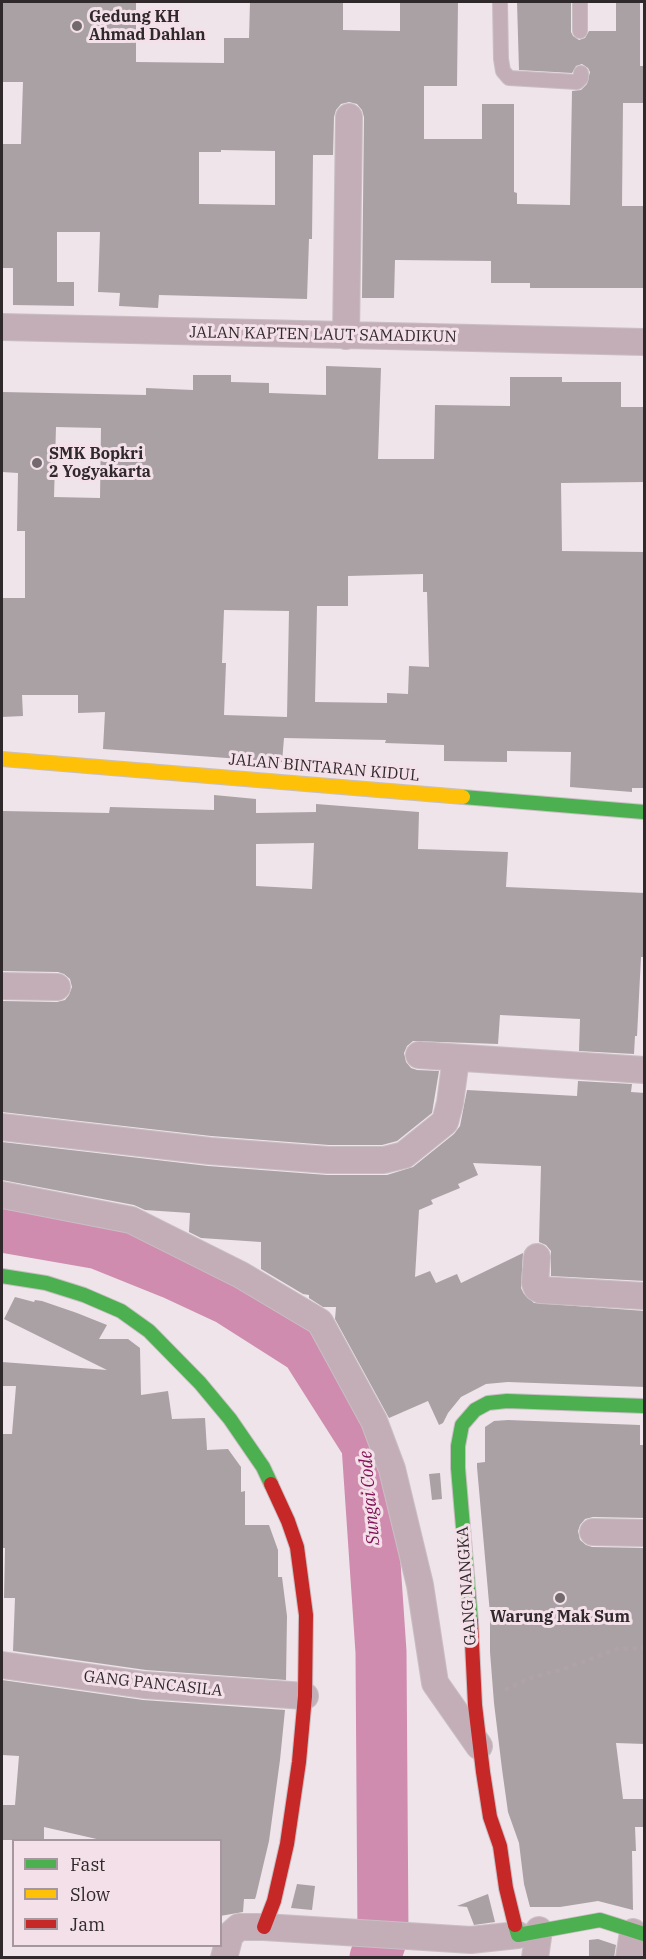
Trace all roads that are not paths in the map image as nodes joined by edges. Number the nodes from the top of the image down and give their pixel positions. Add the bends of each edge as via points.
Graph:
1 (500, 2) edge
2 (580, 2) edge
3 (580, 30) dead end
4 (581, 73) dead end
5 (349, 117) dead end
6 (2, 327) edge
7 (346, 336) junction
8 (645, 342) edge
9 (2, 759) edge
10 (645, 812) edge
11 (2, 986) edge
12 (57, 987) dead end
13 (419, 1055) dead end
14 (456, 1058) junction
15 (645, 1070) edge
16 (2, 1127) edge
17 (2, 1195) edge
18 (537, 1257) dead end
19 (2, 1276) edge
20 (645, 1296) edge
21 (645, 1406) edge
22 (593, 1532) dead end
23 (645, 1533) edge
24 (2, 1665) edge
25 (305, 1696) junction
26 (479, 1746) junction
27 (272, 1927) junction
28 (528, 1932) junction
29 (639, 1933) edge
30 (224, 1958) edge
31 (535, 1958) edge
32 (629, 1958) edge

1 - 4 lane via 501,59 509,78 577,82
2 - 3 lane
5 - 7 street
6 - 7 street, JALAN KAPTEN LAUT SAMADIKUN
7 - 8 street, JALAN KAPTEN LAUT SAMADIKUN
9 - 10 street, JALAN BINTARAN KIDUL
11 - 12 street
13 - 14 street
14 - 15 street
14 - 16 street via 445,1122 404,1155 384,1160 210,1151
17 - 26 street via 132,1220 241,1275 320,1322 374,1421 392,1469 420,1585 435,1683
18 - 20 street via 536,1283 541,1290
19 - 25 street via 62,1287 121,1311 174,1354 230,1419 263,1467 297,1547 306,1615
21 - 26 street, GANG NANGKA via 507,1401 475,1410 462,1425 458,1468
22 - 23 street
24 - 25 street, GANG PANCASILA via 144,1685
25 - 27 street via 299,1762
26 - 28 street, GANG NANGKA via 506,1888
27 - 28 street via 471,1940
27 - 30 street via 239,1927 233,1931
28 - 29 street via 600,1920
28 - 31 street
29 - 32 street

